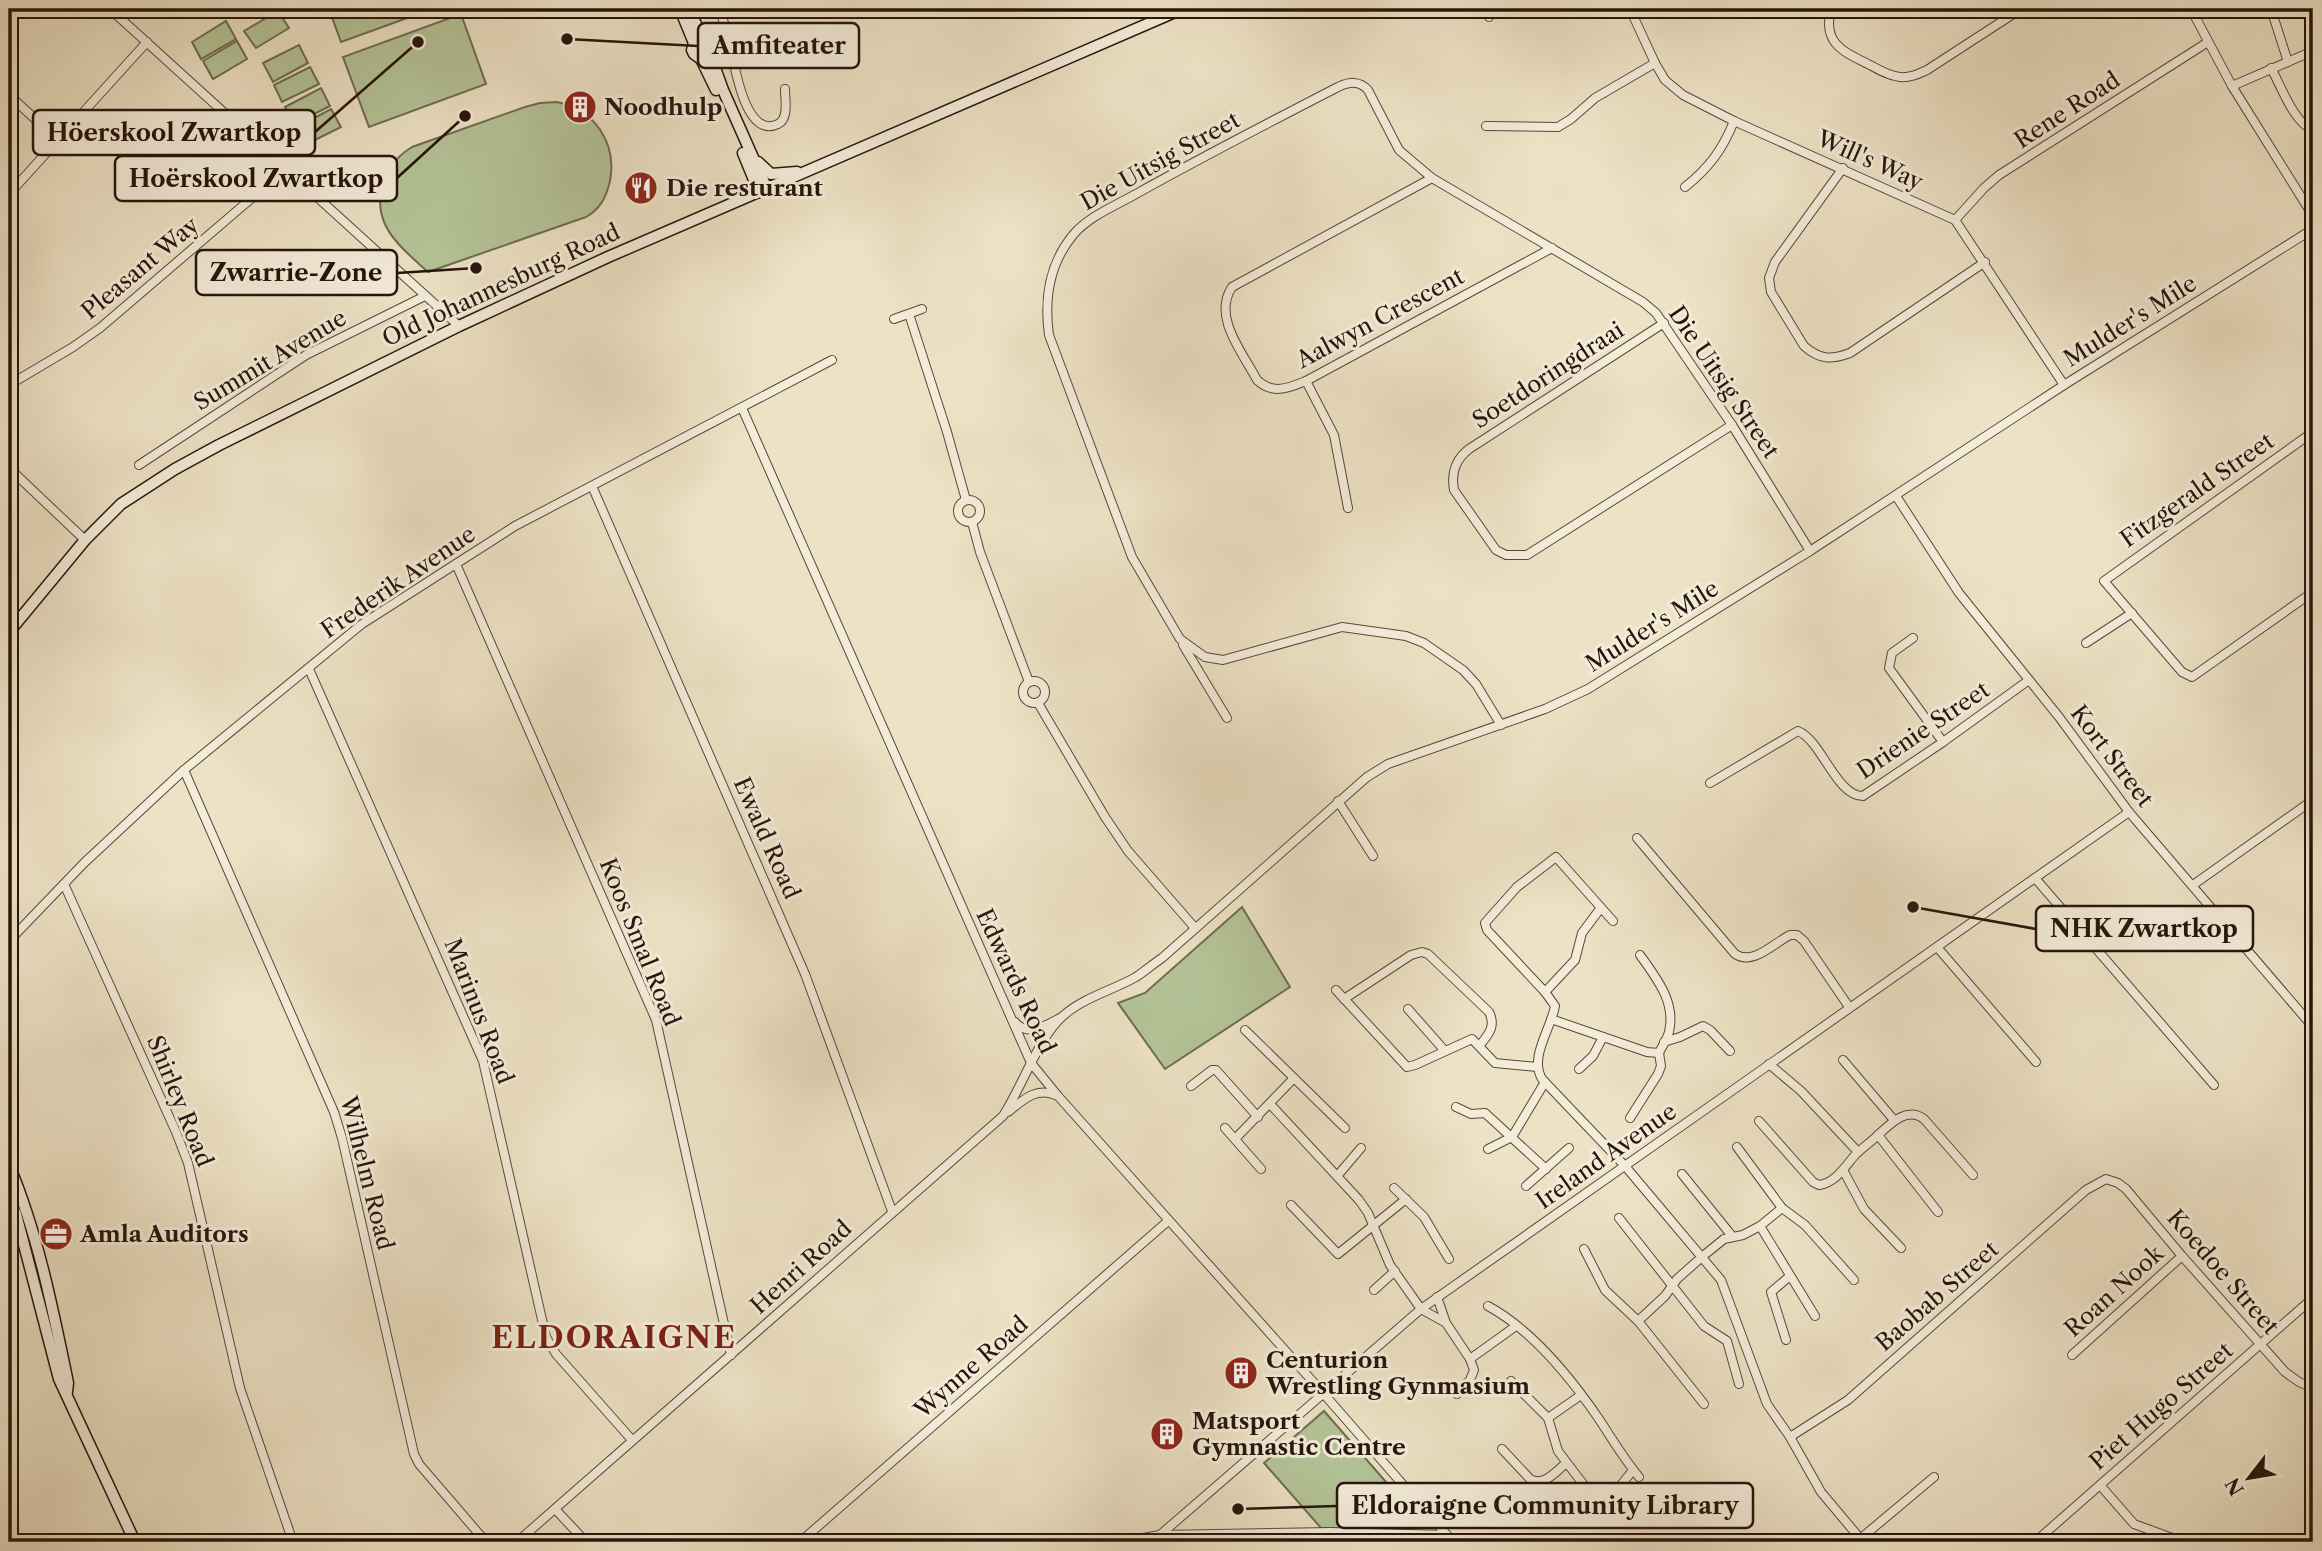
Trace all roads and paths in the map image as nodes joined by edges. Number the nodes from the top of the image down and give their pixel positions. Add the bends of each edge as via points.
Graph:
1 (110, 9) edge
2 (680, 9) edge
3 (689, 9) edge
4 (720, 9) edge
5 (1182, 9) edge
6 (1495, 9) edge
7 (1630, 9) edge
8 (1831, 9) edge
9 (2021, 9) edge
10 (2191, 9) edge
11 (2245, 9) edge
12 (2271, 9) edge
13 (2236, 13) dead end
14 (1489, 17) dead end
15 (729, 40) junction
16 (147, 42) junction
17 (2208, 42) junction
18 (705, 47) junction
19 (2313, 51) edge
20 (2288, 62) junction
21 (1655, 63) junction
22 (2271, 68) junction
23 (2232, 86) junction
24 (785, 89) dead end
25 (9, 95) edge
26 (1734, 121) junction
27 (1486, 126) dead end
28 (2313, 130) edge
29 (58, 140) junction
30 (747, 145) junction
31 (287, 168) junction
32 (1843, 168) junction
33 (813, 169) junction
34 (1432, 178) junction
35 (1685, 187) dead end
36 (763, 190) junction
37 (9, 194) edge
38 (2313, 216) edge
39 (1955, 220) junction
40 (2313, 229) edge
41 (1552, 248) junction
42 (1985, 262) junction
43 (425, 296) junction
44 (922, 309) dead end
45 (909, 314) junction
46 (894, 319) dead end
47 (1664, 323) junction
48 (459, 326) junction
49 (832, 360) dead end
50 (1306, 381) junction
51 (9, 385) edge
52 (2064, 385) junction
53 (742, 408) junction
54 (1732, 425) junction
55 (2313, 432) edge
56 (139, 465) dead end
57 (9, 468) edge
58 (592, 486) junction
59 (1896, 496) junction
60 (966, 500) junction
61 (1348, 508) dead end
62 (972, 522) junction
63 (85, 540) junction
64 (1810, 551) junction
65 (456, 564) junction
66 (2313, 592) edge
67 (2132, 613) junction
68 (9, 632) edge
69 (1913, 638) dead end
70 (1180, 639) junction
71 (2087, 643) dead end
72 (309, 669) junction
73 (2029, 680) junction
74 (1029, 682) junction
75 (1038, 703) junction
76 (1227, 718) dead end
77 (1501, 725) junction
78 (1943, 742) junction
79 (184, 770) junction
80 (1710, 783) dead end
81 (2313, 800) edge
82 (1338, 801) junction
83 (2129, 812) junction
84 (1637, 838) dead end
85 (1373, 856) dead end
86 (2035, 878) junction
87 (64, 884) junction
88 (2193, 885) junction
89 (1600, 909) junction
90 (1612, 921) dead end
91 (1195, 928) junction
92 (9, 941) edge
93 (1937, 947) junction
94 (1640, 956) dead end
95 (1336, 990) dead end
96 (1545, 992) junction
97 (1344, 999) junction
98 (1849, 1007) junction
99 (1408, 1009) dead end
100 (1008, 1014) junction
101 (1062, 1017) junction
102 (1551, 1019) junction
103 (2313, 1027) edge
104 (1245, 1030) dead end
105 (1603, 1038) junction
106 (1664, 1042) junction
107 (1480, 1045) junction
108 (1445, 1051) junction
109 (1730, 1051) dead end
110 (1659, 1053) junction
111 (1843, 1060) dead end
112 (2036, 1062) dead end
113 (1031, 1063) junction
114 (1769, 1064) junction
115 (1536, 1067) junction
116 (1579, 1069) dead end
117 (1294, 1078) junction
118 (1545, 1082) junction
119 (2214, 1085) dead end
120 (1191, 1086) dead end
121 (1058, 1096) junction
122 (1270, 1104) junction
123 (1456, 1107) dead end
124 (1003, 1116) junction
125 (1258, 1117) junction
126 (1630, 1118) dead end
127 (1894, 1120) junction
128 (1759, 1121) dead end
129 (1225, 1128) dead end
130 (1345, 1128) dead end
131 (1878, 1135) junction
132 (1511, 1137) junction
133 (1235, 1139) junction
134 (1737, 1147) dead end
135 (1361, 1148) dead end
136 (1569, 1148) dead end
137 (1488, 1149) dead end
138 (1858, 1152) junction
139 (9, 1165) edge
140 (1625, 1166) junction
141 (1546, 1168) junction
142 (1261, 1169) dead end
143 (1843, 1170) junction
144 (1682, 1174) dead end
145 (1338, 1175) junction
146 (1973, 1175) dead end
147 (2106, 1179) joint
148 (1527, 1186) dead end
149 (1394, 1188) dead end
150 (9, 1196) edge
151 (1406, 1199) junction
152 (1291, 1205) dead end
153 (1782, 1208) junction
154 (892, 1211) junction
155 (1938, 1212) dead end
156 (1619, 1218) dead end
157 (1167, 1221) junction
158 (1373, 1225) junction
159 (1760, 1226) junction
160 (1732, 1236) junction
161 (1900, 1248) dead end
162 (1584, 1249) dead end
163 (1703, 1256) junction
164 (2182, 1256) junction
165 (1449, 1259) dead end
166 (1395, 1272) junction
167 (1790, 1276) junction
168 (1854, 1280) dead end
169 (1672, 1287) junction
170 (1374, 1290) dead end
171 (1437, 1297) junction
172 (2313, 1298) edge
173 (1488, 1306) dead end
174 (1421, 1309) junction
175 (1815, 1316) dead end
176 (1638, 1321) junction
177 (1446, 1323) junction
178 (1516, 1326) junction
179 (1786, 1340) dead end
180 (2261, 1344) junction
181 (730, 1355) junction
182 (2072, 1355) dead end
183 (1470, 1359) junction
184 (1511, 1381) dead end
185 (1739, 1384) dead end
186 (2313, 1388) edge
187 (1323, 1393) junction
188 (66, 1394) junction
189 (1457, 1394) dead end
190 (1580, 1395) junction
191 (1704, 1404) dead end
192 (1548, 1418) junction
193 (1790, 1437) junction
194 (632, 1440) junction
195 (1502, 1449) dead end
196 (1566, 1463) junction
197 (1934, 1477) dead end
198 (2100, 1485) junction
199 (1593, 1497) junction
200 (555, 1509) junction
201 (1567, 1519) dead end
202 (1160, 1535) junction
203 (1447, 1535) junction
204 (1861, 1541) edge
205 (135, 1542) edge
206 (293, 1542) edge
207 (486, 1542) edge
208 (517, 1542) edge
209 (586, 1542) edge
210 (800, 1542) edge
211 (1120, 1542) edge
212 (1453, 1542) edge
213 (2035, 1542) edge
214 (2183, 1542) edge

1 - 16 street
2 - 18 main road
3 - 18 main road
4 - 15 street
5 - 33 main road, Old Johannesburg Road
6 - 14 street
7 - 21 street, Will's Way
8 - 9 street via 1832,36 1841,51 1898,77 1927,70
10 - 17 street
11 - 13 street
12 - 20 street
15 - 18 street
15 - 24 street via 737,80 758,123 771,126 783,121
16 - 29 street
16 - 31 street
17 - 23 street
17 - 39 street, Rene Road via 1999,175
18 - 30 main road
18 - 36 main road
19 - 20 street
20 - 22 street
21 - 26 street, Will's Way via 1665,80 1683,95
21 - 27 street via 1595,98 1561,126
22 - 23 street
22 - 28 street via 2298,119
23 - 38 street
25 - 29 street
26 - 32 street, Will's Way
26 - 35 street via 1714,159
29 - 37 street
30 - 33 main road via 771,174
30 - 36 main road
31 - 43 street
31 - 51 street, Pleasant Way via 100,328
32 - 39 street, Will's Way
32 - 42 street via 1775,262 1769,278 1772,292 1811,352 1834,359 1850,353
33 - 36 main road, Old Johannesburg Road
34 - 41 street, Die Uitsig Street
34 - 50 street, Aalwyn Crescent via 1240,281 1226,296 1228,326 1257,380 1280,390
34 - 70 street, Die Uitsig Street via 1399,150 1368,90 1359,83 1348,83 1199,158 1087,222 1059,257 1046,300 1049,335 1132,557
36 - 48 main road, Old Johannesburg Road
39 - 42 street, Will's Way
40 - 52 street, Mulder's Mile
41 - 47 street, Die Uitsig Street via 1643,302
41 - 50 street, Aalwyn Crescent
42 - 52 street, Will's Way
43 - 48 street
43 - 56 street, Summit Avenue via 306,355
44 - 45 street
45 - 46 street
45 - 60 street
47 - 54 street, Die Uitsig Street
47 - 54 street, Soetdoringdraai via 1469,449 1455,464 1454,490 1492,546 1506,555 1522,556
48 - 63 main road, Old Johannesburg Road via 181,466 129,498
49 - 53 street, Frederik Avenue
50 - 61 street via 1334,435
52 - 59 street, Mulder's Mile
53 - 58 street, Frederik Avenue
53 - 100 street, Edwards Road
54 - 64 street, Die Uitsig Street
55 - 67 street, Fitzgerald Street via 2104,581
57 - 63 street
58 - 65 street, Frederik Avenue via 515,526
58 - 154 street, Ewald Road via 806,974
59 - 64 street, Mulder's Mile
59 - 73 street, Kort Street via 1959,593
60 - 62 street via 959,516
60 - 62 street via 980,507 979,517
62 - 74 street
63 - 68 main road, Old Johannesburg Road
64 - 77 street, Mulder's Mile via 1588,689
65 - 72 street, Frederik Avenue via 362,624
65 - 181 street, Koos Smal Road via 656,1020
66 - 67 street via 2192,677 2182,672
67 - 71 street
69 - 78 street via 1892,653 1889,668
70 - 76 street
70 - 77 street, Die Uitsig Street via 1205,657 1223,660 1342,627 1406,636 1463,670
72 - 79 street, Frederik Avenue
72 - 194 street, Marinus Road via 482,1061 546,1337
73 - 78 street, Drienie Street
73 - 83 street, Kort Street
74 - 75 street via 1024,697
74 - 75 street via 1041,683 1045,689
75 - 91 street via 1104,817
77 - 82 street, Mulder's Mile via 1388,764
78 - 80 street, Drienie Street via 1860,796 1846,788 1808,737 1798,731
79 - 87 street, Frederik Avenue
79 - 207 street, Wilhelm Road via 334,1112 414,1454
81 - 88 street
82 - 85 street
82 - 91 street, Mulder's Mile
83 - 86 street, Ireland Avenue
83 - 88 street, Kort Street
84 - 98 street via 1740,958 1759,954 1790,934 1797,935
86 - 93 street, Ireland Avenue
86 - 119 street
87 - 92 street, Frederik Avenue
87 - 206 street, Shirley Road via 188,1163 240,1388
88 - 103 street, Kort Street
89 - 90 street
89 - 96 street via 1582,933 1575,960
89 - 96 street via 1555,857 1486,919 1486,929
91 - 101 street, Mulder's Mile via 1137,976
93 - 98 street, Ireland Avenue
93 - 112 street
94 - 106 street via 1662,987 1671,1012
95 - 97 street
96 - 102 street via 1555,1006
97 - 107 street via 1411,955 1428,954 1489,1012 1492,1028
97 - 108 street via 1406,1066
98 - 114 street, Ireland Avenue
99 - 108 street
100 - 101 street via 1020,1027 1032,1030
100 - 113 street, Edwards Road
101 - 113 street, Mulder's Mile
102 - 105 street
102 - 115 street
104 - 117 street
105 - 110 street
105 - 116 street
106 - 109 street via 1703,1026
106 - 110 street
107 - 108 street via 1470,1039
107 - 115 street via 1495,1063
110 - 126 street via 1658,1074
111 - 127 street
113 - 121 street, Edwards Road
113 - 124 street, Henri Road
114 - 138 street
114 - 140 street, Ireland Avenue
115 - 118 street
117 - 122 street
117 - 130 street
118 - 132 street
118 - 140 street
120 - 125 street via 1216,1070
121 - 124 street via 1034,1094
121 - 157 street, Edwards Road
122 - 125 street
122 - 145 street
123 - 132 street via 1485,1113
124 - 154 street, Henri Road
125 - 133 street
127 - 131 street
127 - 146 street via 1920,1116
128 - 143 street via 1815,1184 1826,1184
129 - 133 street
131 - 138 street
131 - 155 street
132 - 137 street
132 - 141 street
133 - 142 street
134 - 153 street
135 - 145 street
136 - 141 street
138 - 143 street
139 - 188 main road via 39,1254 68,1383
140 - 163 street
140 - 171 street, Ireland Avenue
141 - 148 street
143 - 161 street via 1864,1209
144 - 160 street
145 - 158 street via 1364,1206
147 - 164 street, Koedoe Street via 2126,1189
147 - 193 street, Baobab Street via 2086,1190 1848,1400
149 - 151 street
150 - 188 main road
151 - 158 street
151 - 165 street via 1424,1217
152 - 158 street via 1338,1254
153 - 159 street
153 - 168 street via 1805,1225
154 - 181 street, Henri Road
156 - 169 street
157 - 187 street, Edwards Road
157 - 210 street, Wynne Road
158 - 166 street
159 - 160 street
159 - 167 street
160 - 163 street
162 - 176 street via 1605,1290
163 - 169 street
163 - 193 street via 1726,1289 1764,1397
164 - 180 street, Koedoe Street
164 - 182 street, Roan Nook
166 - 170 street
166 - 174 street
167 - 175 street
167 - 179 street via 1770,1294
169 - 176 street
169 - 185 street via 1704,1326 1727,1341
171 - 174 street, Ireland Avenue
171 - 177 street
172 - 180 street, Piet Hugo Street
173 - 178 street
174 - 177 street
174 - 187 street, Ireland Avenue
176 - 191 street
177 - 183 street
178 - 183 street
178 - 190 street
180 - 186 street, Koedoe Street via 2290,1376
180 - 198 street, Piet Hugo Street
181 - 194 street, Henri Road
183 - 189 street via 1473,1374
184 - 192 street
187 - 202 street, Ireland Avenue
187 - 203 street, Edwards Road
188 - 205 main road
190 - 192 street
190 - 199 street via 1636,1474 1614,1494
192 - 196 street via 1555,1446
193 - 204 street via 1821,1492
194 - 200 street, Henri Road
195 - 196 street via 1535,1482 1542,1482
196 - 199 street
197 - 204 street
198 - 213 street, Piet Hugo Street
198 - 214 street via 2134,1524
199 - 201 street
200 - 208 street, Henri Road
200 - 209 street
202 - 203 street
202 - 211 street
203 - 212 street, Edwards Road

